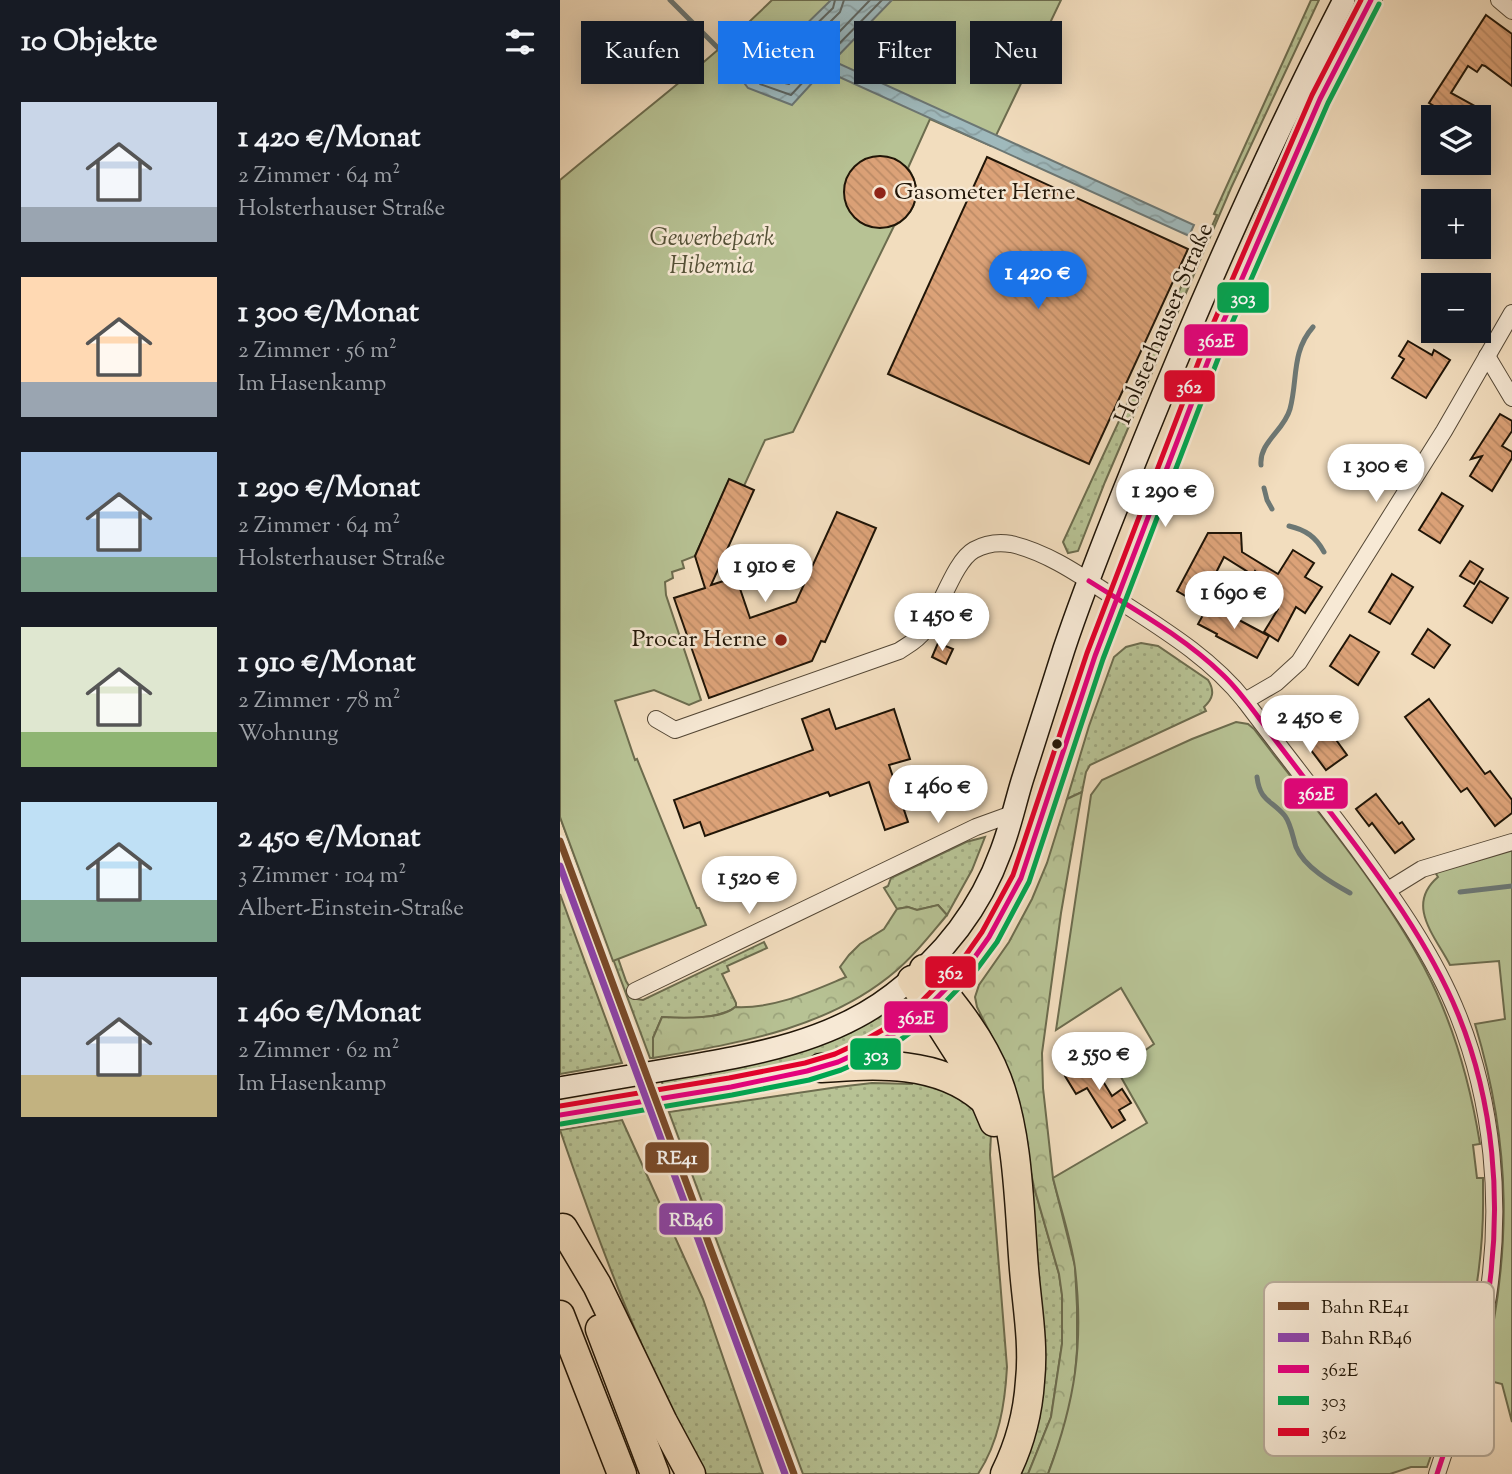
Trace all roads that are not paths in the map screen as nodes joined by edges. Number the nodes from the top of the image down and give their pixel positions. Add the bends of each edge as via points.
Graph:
1 (1344, 0) edge
2 (1371, 0) edge
3 (1499, 0) edge
4 (1512, 11) edge
5 (1512, 313) edge
6 (1487, 356) junction
7 (1512, 398) edge
8 (1089, 581) junction
9 (1116, 599) junction
10 (1245, 701) junction
11 (656, 719) dead end
12 (1012, 814) junction
13 (1512, 842) edge
14 (1388, 890) junction
15 (918, 974) junction
16 (635, 991) dead end
17 (937, 1000) junction
18 (821, 1068) junction
19 (560, 1088) edge
20 (987, 1103) junction
21 (560, 1115) edge
22 (562, 1224) edge
23 (1489, 1282) edge
24 (560, 1315) edge
25 (1443, 1456) edge
26 (622, 1474) edge
27 (655, 1474) edge
28 (691, 1474) edge
29 (993, 1474) edge
30 (1005, 1474) edge
31 (1437, 1474) edge

1 - 8 main road, Holsterhauser Straße via 1245,204
2 - 9 main road via 1270,210
3 - 4 street
5 - 6 street
6 - 7 street
6 - 10 street via 1299,662 1276,683
8 - 9 street
8 - 11 street via 1012,545 983,546 969,553 960,565 924,632 899,651 675,730
8 - 12 main road, Holsterhauser Straße
9 - 10 street via 1202,658
9 - 17 main road via 1010,903 982,949
10 - 14 street
12 - 15 main road, Holsterhauser Straße via 1003,848 982,893 962,925
12 - 16 street via 976,827
13 - 14 street via 1422,869
14 - 23 street via 1432,962 1471,1053 1494,1181
15 - 17 highway
15 - 19 main road, Holsterhauser Straße via 861,1016 811,1038 748,1055
17 - 18 main road via 884,1040
17 - 20 highway
17 - 30 highway via 967,1023 996,1076 1011,1134 1031,1369 1022,1427
18 - 20 highway via 929,1070 958,1081
18 - 21 main road
20 - 29 highway via 998,1137 1018,1349 1015,1404
22 - 27 highway
22 - 28 highway
24 - 26 highway
25 - 31 street

